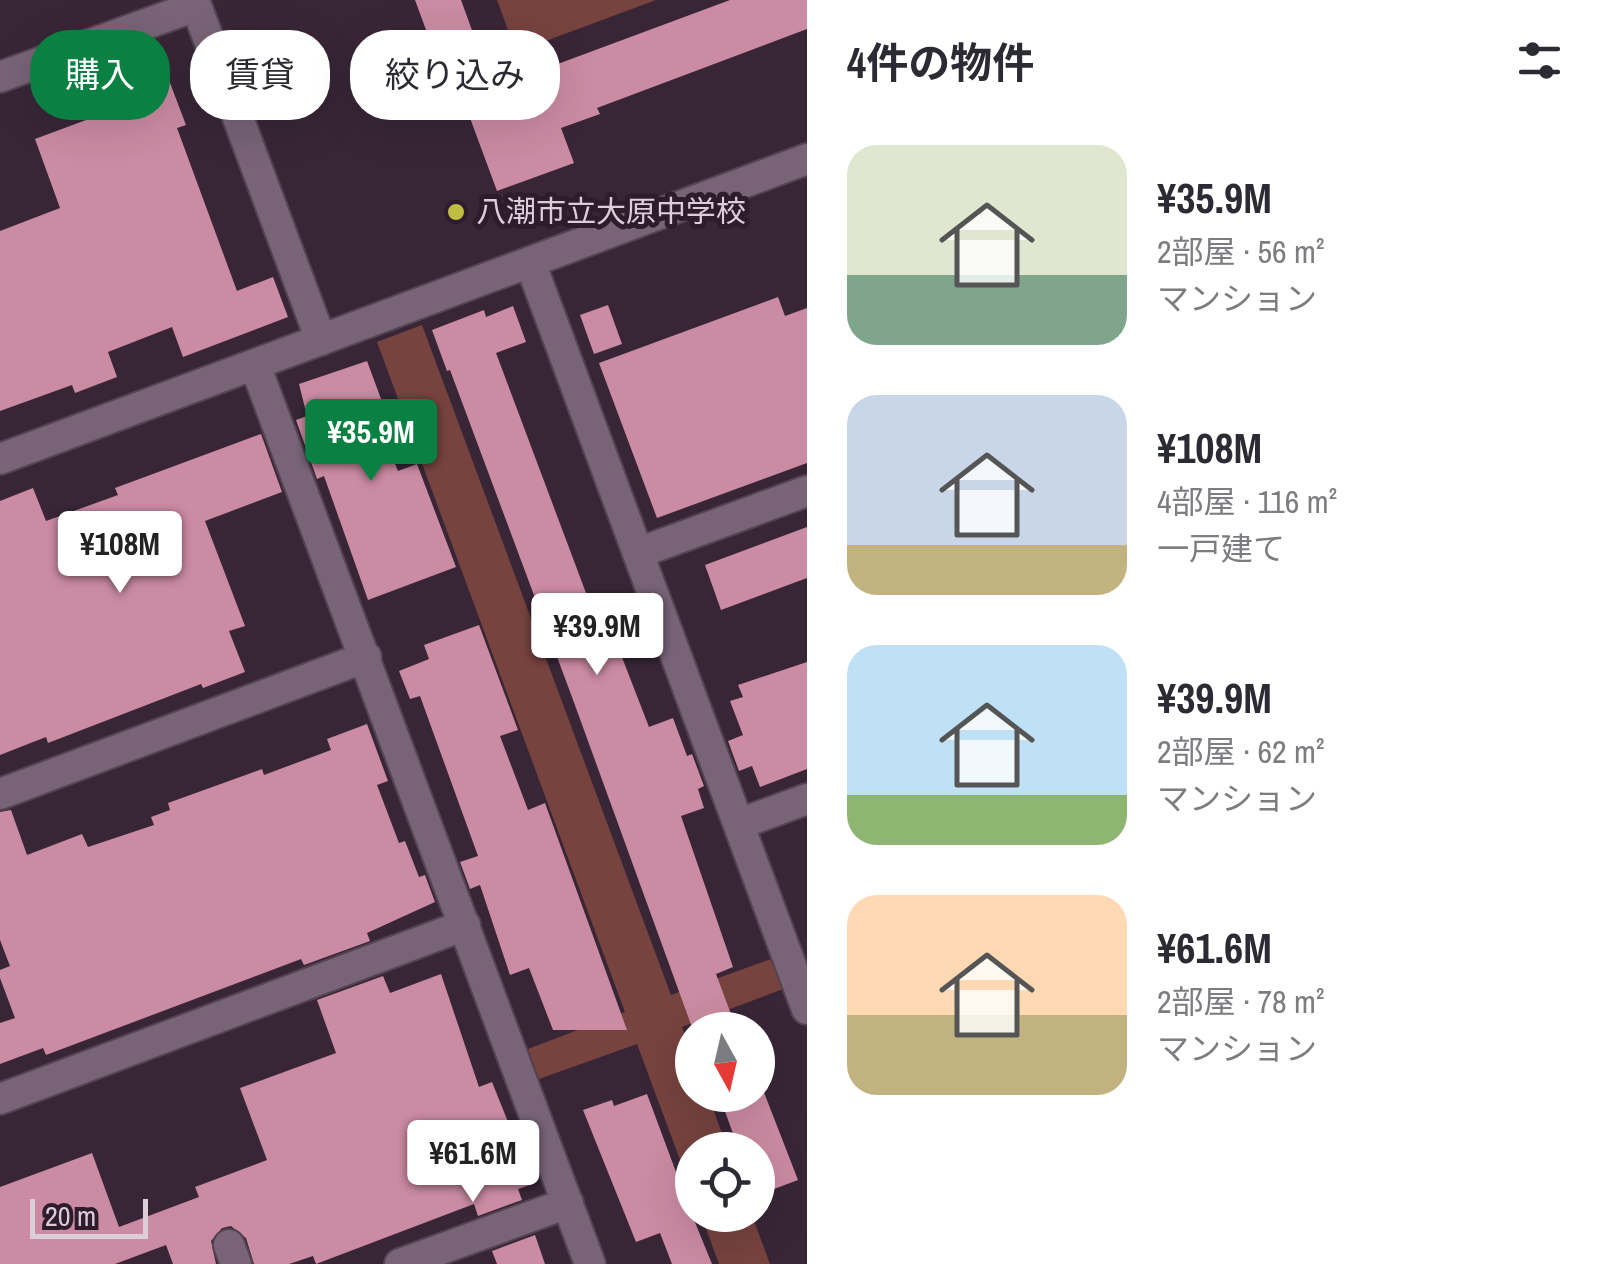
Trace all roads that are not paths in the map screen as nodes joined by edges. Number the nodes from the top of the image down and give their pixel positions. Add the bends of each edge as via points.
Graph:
1 (195, 3) edge
2 (0, 78) edge
3 (807, 160) edge
4 (530, 262) junction
5 (322, 340) junction
6 (255, 365) junction
7 (0, 459) edge
8 (807, 491) edge
9 (638, 554) junction
10 (366, 658) junction
11 (0, 794) edge
12 (807, 799) edge
13 (738, 824) junction
14 (465, 925) junction
15 (807, 1009) edge
16 (0, 1099) edge
17 (568, 1202) junction
18 (400, 1264) edge
19 (590, 1264) edge

1 - 2 street
1 - 5 street
3 - 4 street
4 - 5 street
4 - 9 street
5 - 6 street
6 - 7 street
6 - 10 street
8 - 9 street
9 - 13 street
10 - 11 street
10 - 14 street
12 - 13 street
13 - 15 street
14 - 16 street
14 - 17 street
17 - 18 street
17 - 19 street

